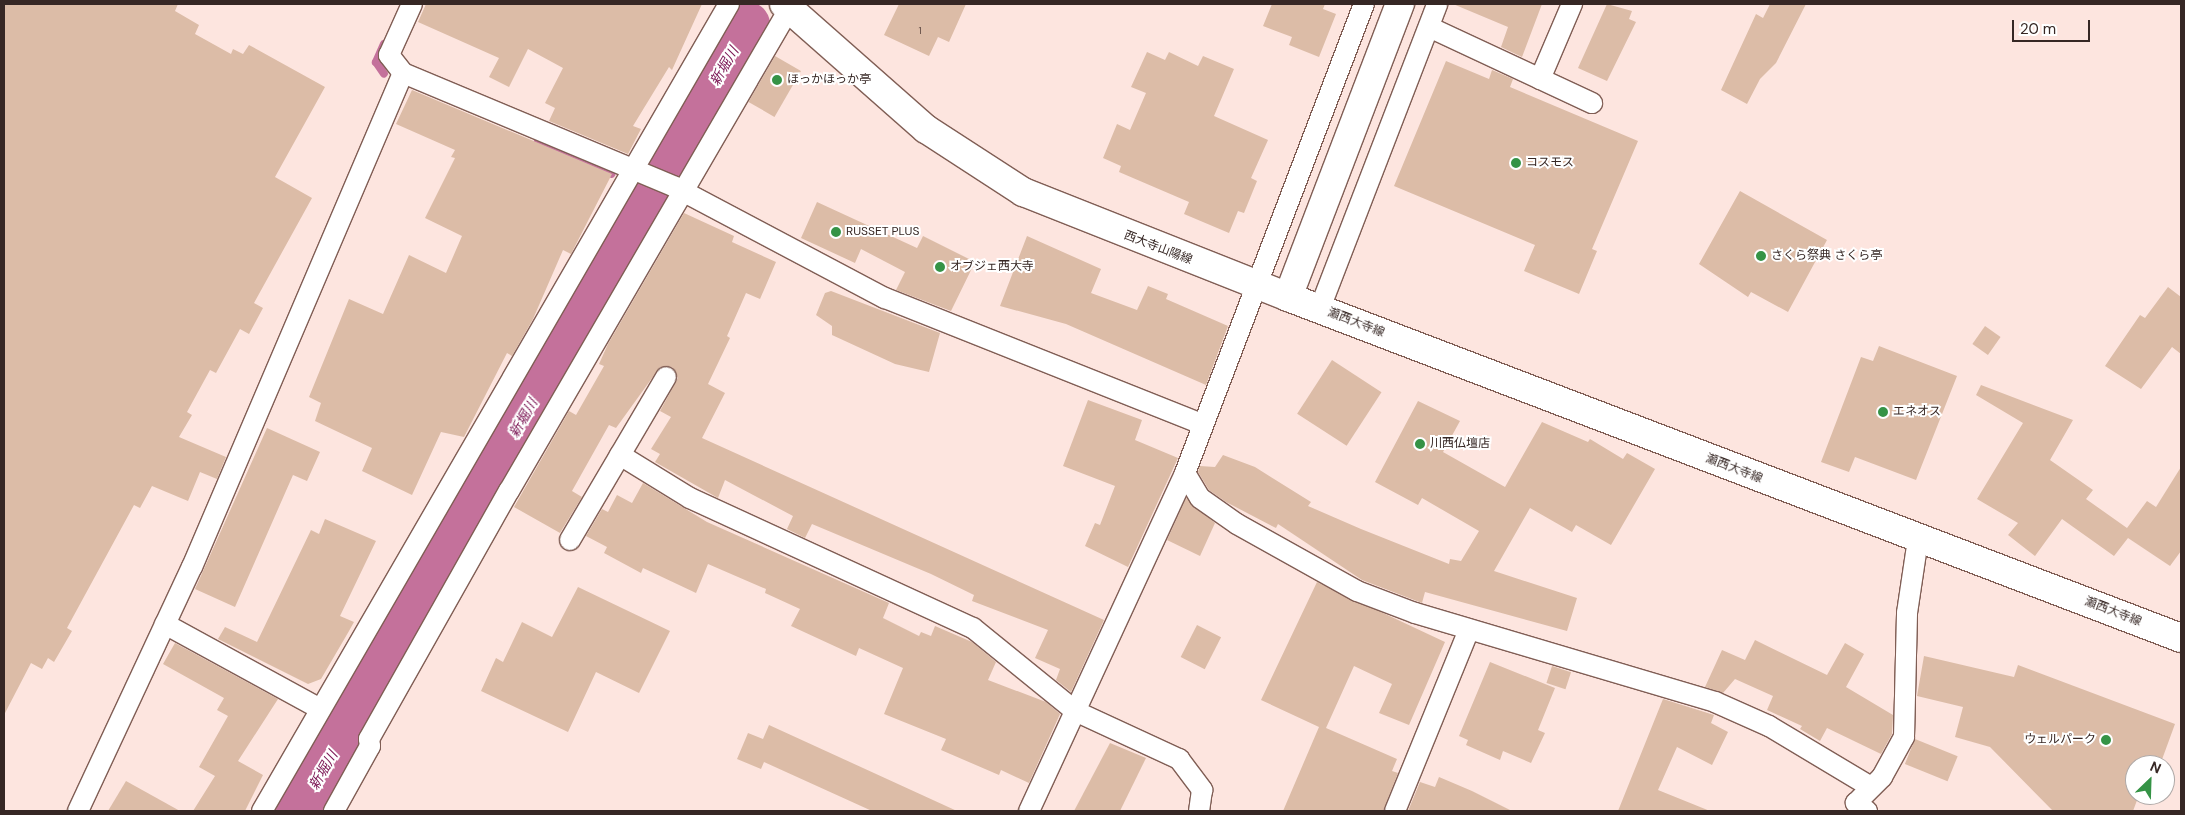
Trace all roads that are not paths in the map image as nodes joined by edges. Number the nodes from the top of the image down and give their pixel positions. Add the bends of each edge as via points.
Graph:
1 (412, 4) edge
2 (729, 4) edge
3 (1364, 4) edge
4 (1400, 4) edge
5 (1437, 4) edge
6 (1572, 4) edge
7 (788, 5) edge
8 (1428, 27) junction
9 (403, 73) junction
10 (1540, 79) junction
11 (1592, 103) dead end
12 (635, 172) junction
13 (677, 190) junction
14 (1256, 284) junction
15 (1288, 296) junction
16 (1320, 308) junction
17 (666, 378) dead end
18 (1202, 424) junction
19 (620, 455) junction
20 (1185, 473) junction
21 (1918, 539) junction
22 (570, 540) dead end
23 (165, 624) junction
24 (1470, 630) junction
25 (2181, 638) edge
26 (320, 709) junction
27 (1075, 711) junction
28 (1871, 787) junction
29 (78, 811) edge
30 (262, 811) edge
31 (334, 811) edge
32 (1029, 811) edge
33 (1199, 811) edge
34 (1395, 811) edge
35 (1867, 811) edge

1 - 9 street via 389,55
2 - 12 street
3 - 14 street
4 - 15 main road
5 - 8 street
6 - 10 street
7 - 13 street
7 - 14 main road, 西大寺山陽線 via 926,129 1023,192
8 - 10 street
8 - 16 street
9 - 12 street
9 - 23 street
10 - 11 street
12 - 13 street
12 - 26 street
13 - 18 street via 885,298
13 - 31 street via 369,739 370,746
14 - 15 main road, 西大寺山陽線
14 - 18 street
15 - 16 main road, 瀬西大寺線
16 - 21 main road, 瀬西大寺線
17 - 19 street
18 - 20 street
19 - 22 street
19 - 27 street via 690,498 974,628
20 - 24 street via 1200,498 1302,563 1357,590
20 - 27 street
21 - 25 main road, 瀬西大寺線
21 - 28 street via 1907,613 1904,737
23 - 26 street
23 - 29 street
24 - 28 street via 1715,702 1769,726
24 - 34 street
26 - 30 street
27 - 32 street
27 - 33 street via 1180,759 1202,790
28 - 35 street via 1856,803

